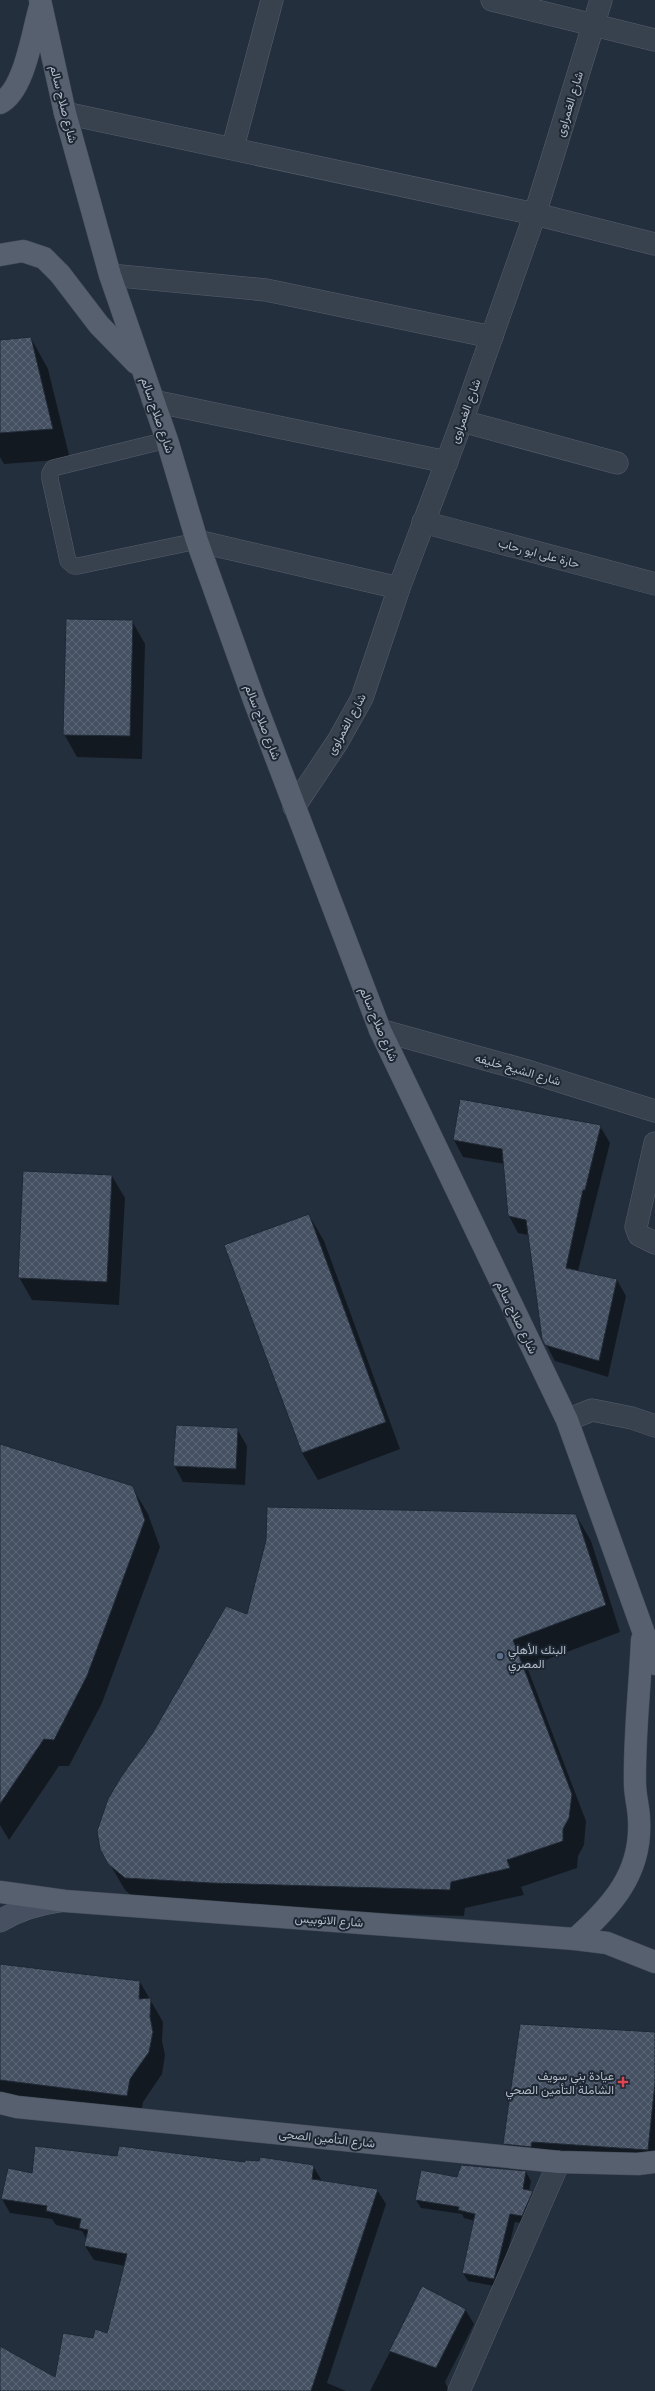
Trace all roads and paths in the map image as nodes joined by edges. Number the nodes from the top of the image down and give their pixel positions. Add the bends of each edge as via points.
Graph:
1 (272, 0) edge
2 (492, 0) edge
3 (601, 0) edge
4 (40, 2) edge
5 (594, 24) junction
6 (655, 40) edge
7 (0, 103) edge
8 (65, 112) junction
9 (233, 147) junction
10 (535, 214) junction
11 (655, 244) edge
12 (0, 254) edge
13 (110, 275) junction
14 (492, 337) junction
15 (141, 368) junction
16 (153, 401) junction
17 (462, 421) junction
18 (167, 440) junction
19 (447, 462) junction
20 (617, 463) dead end
21 (423, 522) junction
22 (196, 541) junction
23 (655, 584) edge
24 (399, 588) junction
25 (294, 807) junction
26 (380, 1030) junction
27 (655, 1111) edge
28 (655, 1143) edge
29 (655, 1243) edge
30 (567, 1420) junction
31 (655, 1426) edge
32 (642, 1628) junction
33 (655, 1664) edge
34 (0, 1892) edge
35 (65, 1901) junction
36 (0, 1921) edge
37 (576, 1939) junction
38 (655, 1962) edge
39 (0, 2103) edge
40 (559, 2162) junction
41 (655, 2162) edge
42 (459, 2391) edge

1 - 9 street
2 - 5 street
3 - 5 street, شارع الغمراوى
4 - 7 main road via 19,79 14,91
4 - 8 main road, شارع صلاح سالم
5 - 6 street
5 - 10 street, شارع الغمراوى
8 - 9 street
8 - 13 main road, شارع صلاح سالم
9 - 10 street
10 - 11 street
10 - 14 street, شارع الغمراوى
12 - 15 main road, شارع صلاح سالم via 23,251 44,258 60,274 99,325
13 - 14 street via 266,290
13 - 15 main road, شارع صلاح سالم
14 - 17 street, شارع الغمراوى
15 - 16 main road, شارع صلاح سالم
16 - 18 main road, شارع صلاح سالم
16 - 19 street
17 - 19 street, شارع الغمراوى
17 - 20 street
18 - 22 main road, شارع صلاح سالم
18 - 22 lane via 53,468 50,479 68,561 78,566
19 - 21 street, شارع الغمراوى
21 - 23 street, حارة على ابو رحاب
21 - 24 street, شارع الغمراوى
22 - 24 street
22 - 25 main road, شارع صلاح سالم
24 - 25 street, شارع الغمراوى via 362,698 338,741
25 - 26 main road, شارع صلاح سالم
26 - 27 street, شارع الشيخ خليفه via 524,1070
26 - 30 main road, شارع صلاح سالم
28 - 29 street via 636,1227 639,1235
30 - 31 street via 592,1410 632,1418
30 - 32 main road, شارع صلاح سالم
32 - 33 main road, شارع صلاح سالم
32 - 37 main road via 635,1784 639,1821 637,1848 630,1874 616,1899
34 - 35 main road, شارع الاتوبيس
35 - 36 main road via 38,1904
35 - 37 main road, شارع الاتوبيس
37 - 38 main road, شارع الاتوبيس via 606,1943
39 - 40 main road, شارع التأمين الصحى via 17,2107
40 - 41 main road, شارع التأمين الصحى
40 - 42 street

